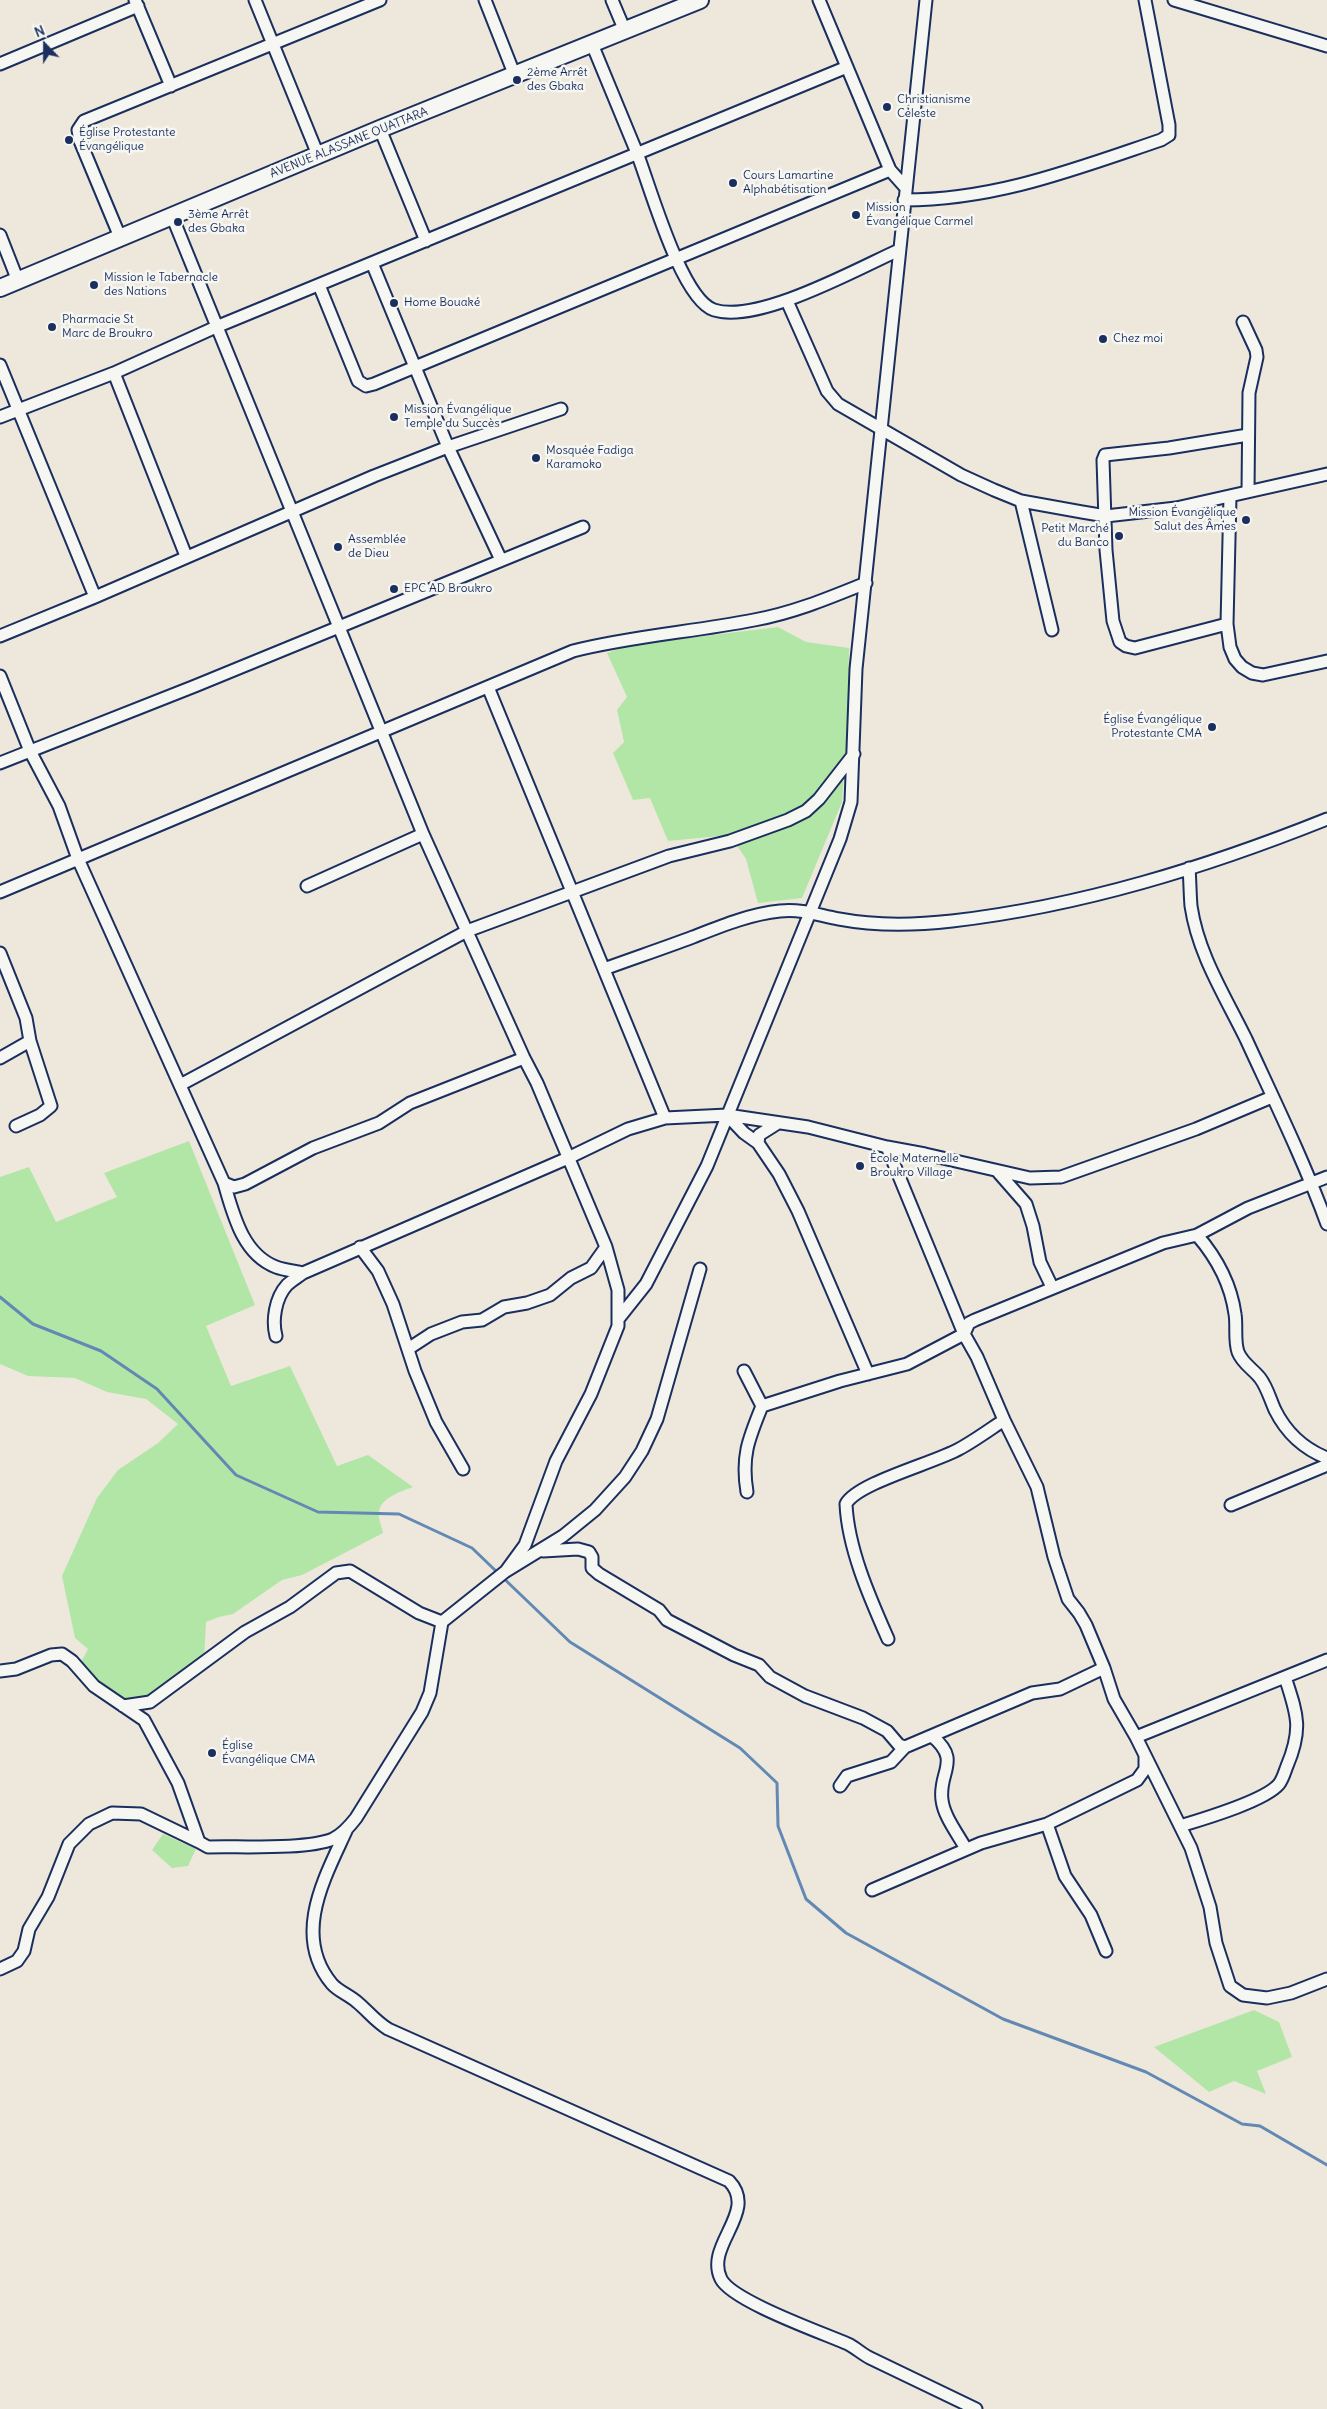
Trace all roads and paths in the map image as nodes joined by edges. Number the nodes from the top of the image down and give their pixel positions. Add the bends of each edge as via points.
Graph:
1 (255, 0) edge
2 (378, 0) edge
3 (485, 0) edge
4 (612, 0) edge
5 (700, 0) edge
6 (819, 0) edge
7 (926, 0) edge
8 (1145, 0) edge
9 (1174, 0) edge
10 (137, 3) edge
11 (625, 32) junction
12 (274, 44) junction
13 (592, 44) junction
14 (1327, 46) edge
15 (0, 64) edge
16 (847, 67) junction
17 (515, 76) junction
18 (171, 86) junction
19 (380, 129) junction
20 (637, 154) junction
21 (318, 155) junction
22 (890, 170) junction
23 (905, 194) junction
24 (172, 216) junction
25 (0, 235) edge
26 (120, 238) junction
27 (426, 241) junction
28 (899, 250) junction
29 (676, 259) junction
30 (372, 263) junction
31 (18, 281) junction
32 (319, 285) junction
33 (0, 288) edge
34 (788, 301) junction
35 (1243, 322) dead end
36 (216, 328) junction
37 (0, 365) edge
38 (415, 367) junction
39 (114, 373) junction
40 (19, 409) junction
41 (561, 409) dead end
42 (0, 417) edge
43 (882, 429) junction
44 (1248, 435) junction
45 (448, 447) junction
46 (1327, 474) edge
47 (1248, 491) junction
48 (1230, 496) junction
49 (1021, 501) junction
50 (293, 512) junction
51 (1106, 516) junction
52 (583, 527) dead end
53 (186, 556) junction
54 (501, 560) junction
55 (866, 583) junction
56 (95, 597) junction
57 (1227, 624) junction
58 (339, 626) junction
59 (1052, 630) dead end
60 (0, 636) edge
61 (1327, 661) edge
62 (0, 676) edge
63 (488, 687) junction
64 (381, 730) junction
65 (30, 752) junction
66 (854, 754) junction
67 (0, 763) edge
68 (1327, 819) edge
69 (423, 834) junction
70 (78, 860) junction
71 (1189, 868) junction
72 (307, 886) dead end
73 (0, 892) edge
74 (572, 893) junction
75 (809, 911) junction
76 (467, 931) junction
77 (0, 953) edge
78 (604, 969) junction
79 (30, 1041) junction
80 (0, 1058) edge
81 (524, 1058) junction
82 (180, 1085) junction
83 (1272, 1097) junction
84 (726, 1116) junction
85 (665, 1118) junction
86 (778, 1123) junction
87 (16, 1126) dead end
88 (758, 1143) junction
89 (887, 1147) junction
90 (568, 1158) junction
91 (998, 1172) junction
92 (1327, 1177) edge
93 (224, 1183) junction
94 (1312, 1184) junction
95 (1327, 1224) edge
96 (1197, 1235) junction
97 (606, 1247) junction
98 (360, 1248) junction
99 (700, 1269) dead end
100 (303, 1273) junction
101 (1052, 1287) junction
102 (619, 1318) junction
103 (964, 1334) junction
104 (276, 1336) dead end
105 (408, 1348) junction
106 (744, 1371) dead end
107 (868, 1374) junction
108 (762, 1406) junction
109 (1004, 1420) junction
110 (1327, 1458) edge
111 (1327, 1465) edge
112 (463, 1469) dead end
113 (747, 1492) dead end
114 (1231, 1505) dead end
115 (525, 1545) junction
116 (542, 1551) junction
117 (506, 1571) junction
118 (442, 1622) junction
119 (888, 1639) dead end
120 (1327, 1660) edge
121 (1104, 1668) junction
122 (0, 1671) edge
123 (1285, 1677) junction
124 (123, 1706) junction
125 (932, 1736) junction
126 (1136, 1737) junction
127 (905, 1747) junction
128 (1145, 1755) junction
129 (840, 1786) dead end
130 (1047, 1824) junction
131 (1180, 1826) junction
132 (346, 1830) junction
133 (199, 1842) junction
134 (966, 1849) junction
135 (872, 1890) dead end
136 (1106, 1951) dead end
137 (0, 1969) edge
138 (1327, 1979) edge
139 (976, 2409) edge

1 - 12 street
2 - 12 street
3 - 17 street
4 - 11 street
5 - 11 street, AVENUE ALASSANE OUATTARA
6 - 16 street
7 - 23 street
8 - 23 street via 1169,135 1043,179 997,191 939,200
9 - 14 street
10 - 15 street
10 - 18 street
11 - 13 street, AVENUE ALASSANE OUATTARA
12 - 18 street
12 - 21 street
13 - 17 street, AVENUE ALASSANE OUATTARA
13 - 20 street
16 - 20 street
16 - 22 street
17 - 19 street, AVENUE ALASSANE OUATTARA
18 - 26 street via 84,121 78,130
19 - 21 street, AVENUE ALASSANE OUATTARA
19 - 27 street
20 - 27 street
20 - 29 street
21 - 24 street, AVENUE ALASSANE OUATTARA
22 - 23 street
22 - 29 street
23 - 28 street
24 - 26 street, AVENUE ALASSANE OUATTARA
24 - 36 street
25 - 31 street
26 - 31 street, AVENUE ALASSANE OUATTARA
27 - 30 street
28 - 34 street
28 - 43 street
29 - 34 street via 699,299 716,310 745,311
29 - 38 street
30 - 32 street
30 - 38 street
31 - 33 street, AVENUE ALASSANE OUATTARA
32 - 36 street
32 - 38 street via 358,381 366,386
34 - 43 street via 832,398
35 - 44 street via 1257,358 1249,392
36 - 39 street
36 - 50 street
37 - 40 street
38 - 45 street
39 - 40 street
39 - 53 street
40 - 42 street
40 - 56 street
41 - 45 street
43 - 49 street via 961,475
43 - 55 street
44 - 47 street
44 - 51 street via 1105,454
45 - 50 street
45 - 54 street
46 - 47 street
47 - 48 street
48 - 51 street via 1176,508
48 - 57 street
49 - 51 street
49 - 59 street
50 - 53 street
50 - 58 street
51 - 57 street via 1113,621 1120,642 1135,648
52 - 54 street
53 - 56 street
54 - 58 street
55 - 63 street via 786,613 607,642 572,652
55 - 66 street via 856,669
56 - 60 street
57 - 61 street via 1235,659 1252,673 1286,672
58 - 64 street
58 - 65 street
62 - 65 street
63 - 64 street
63 - 74 street
64 - 69 street
64 - 70 street
65 - 67 street
65 - 70 street via 59,806
66 - 74 street via 819,799 799,815 730,841 670,856
66 - 75 street via 851,802 840,839
68 - 71 street via 1252,849
69 - 72 street
69 - 76 street
70 - 73 street
70 - 82 street
71 - 75 street via 1074,901 952,921 899,925 840,919
71 - 83 street via 1192,906 1200,938 1217,984
74 - 76 street
74 - 78 street
75 - 78 street via 754,916
75 - 84 street
76 - 81 street
76 - 82 street
77 - 79 street via 26,1018
78 - 85 street
79 - 80 street
79 - 87 street via 51,1106
81 - 90 street
81 - 93 street via 410,1103 379,1123 313,1148 245,1184 234,1187
82 - 93 street
83 - 91 street via 1196,1129 1061,1177 1030,1178
83 - 94 street
84 - 85 street
84 - 86 street
84 - 88 street
84 - 102 street via 706,1166 646,1284
85 - 90 street via 628,1129
86 - 88 street via 759,1135
86 - 89 street via 808,1127
88 - 107 street via 798,1211
89 - 91 street
89 - 103 street
90 - 97 street
90 - 98 street
91 - 101 street via 1026,1204 1040,1262
92 - 94 street
93 - 100 street via 235,1220 250,1247 275,1266
94 - 95 street
94 - 96 street via 1248,1208
96 - 101 street via 1163,1243
96 - 110 street via 1214,1254 1228,1288 1236,1313 1237,1351 1260,1378 1276,1411 1298,1442 1307,1450
97 - 102 street via 618,1290
97 - 105 street via 591,1268 571,1278 550,1295 504,1307 482,1320 462,1322 431,1334
98 - 100 street
98 - 105 street via 378,1271
99 - 116 street via 657,1419 642,1451 625,1477 595,1510
100 - 104 street via 286,1286 277,1306 272,1324
101 - 103 street via 969,1323
102 - 115 street via 608,1356 556,1460
103 - 107 street via 907,1364
103 - 109 street via 978,1357
105 - 112 street via 436,1422
106 - 108 street
107 - 108 street
108 - 113 street via 747,1442 744,1472
109 - 119 street via 959,1449 866,1487 850,1497 846,1504 869,1597
109 - 121 street via 1037,1488 1068,1599 1079,1613
111 - 114 street
115 - 116 street
115 - 117 street
116 - 117 street
116 - 127 street via 578,1549 589,1552 592,1568 598,1574 659,1610 667,1620 759,1666 770,1677 805,1696 864,1718 887,1731
117 - 118 street
118 - 124 street via 419,1613 350,1570 344,1570 290,1607 245,1632 150,1702
118 - 132 street via 434,1678 422,1712
120 - 123 street
121 - 125 street via 1060,1689 1032,1693
121 - 126 street via 1114,1699
122 - 124 street via 62,1654 94,1686
123 - 126 street
123 - 131 street via 1295,1708 1296,1743 1279,1783 1265,1794 1238,1806
124 - 133 street via 144,1720 169,1762
125 - 127 street
125 - 134 street via 944,1745 947,1756 942,1800 945,1813
126 - 128 street
127 - 129 street via 891,1762 847,1776
128 - 130 street via 1145,1769 1138,1780
128 - 131 street
130 - 134 street
130 - 136 street via 1065,1876 1091,1916
131 - 138 street via 1191,1848 1210,1907 1216,1943 1230,1986 1243,1995 1267,1998
132 - 133 street via 333,1838 304,1844 208,1847
132 - 139 street via 317,1897 313,1918 312,1944 321,1968 333,1986 355,2000 375,2021 388,2029 729,2181 739,2197 738,2211 718,2255 717,2268 722,2281 738,2294
133 - 137 street via 140,1814 112,1813 89,1824 69,1844 48,1897 29,1929 24,1951 17,1961
134 - 135 street

